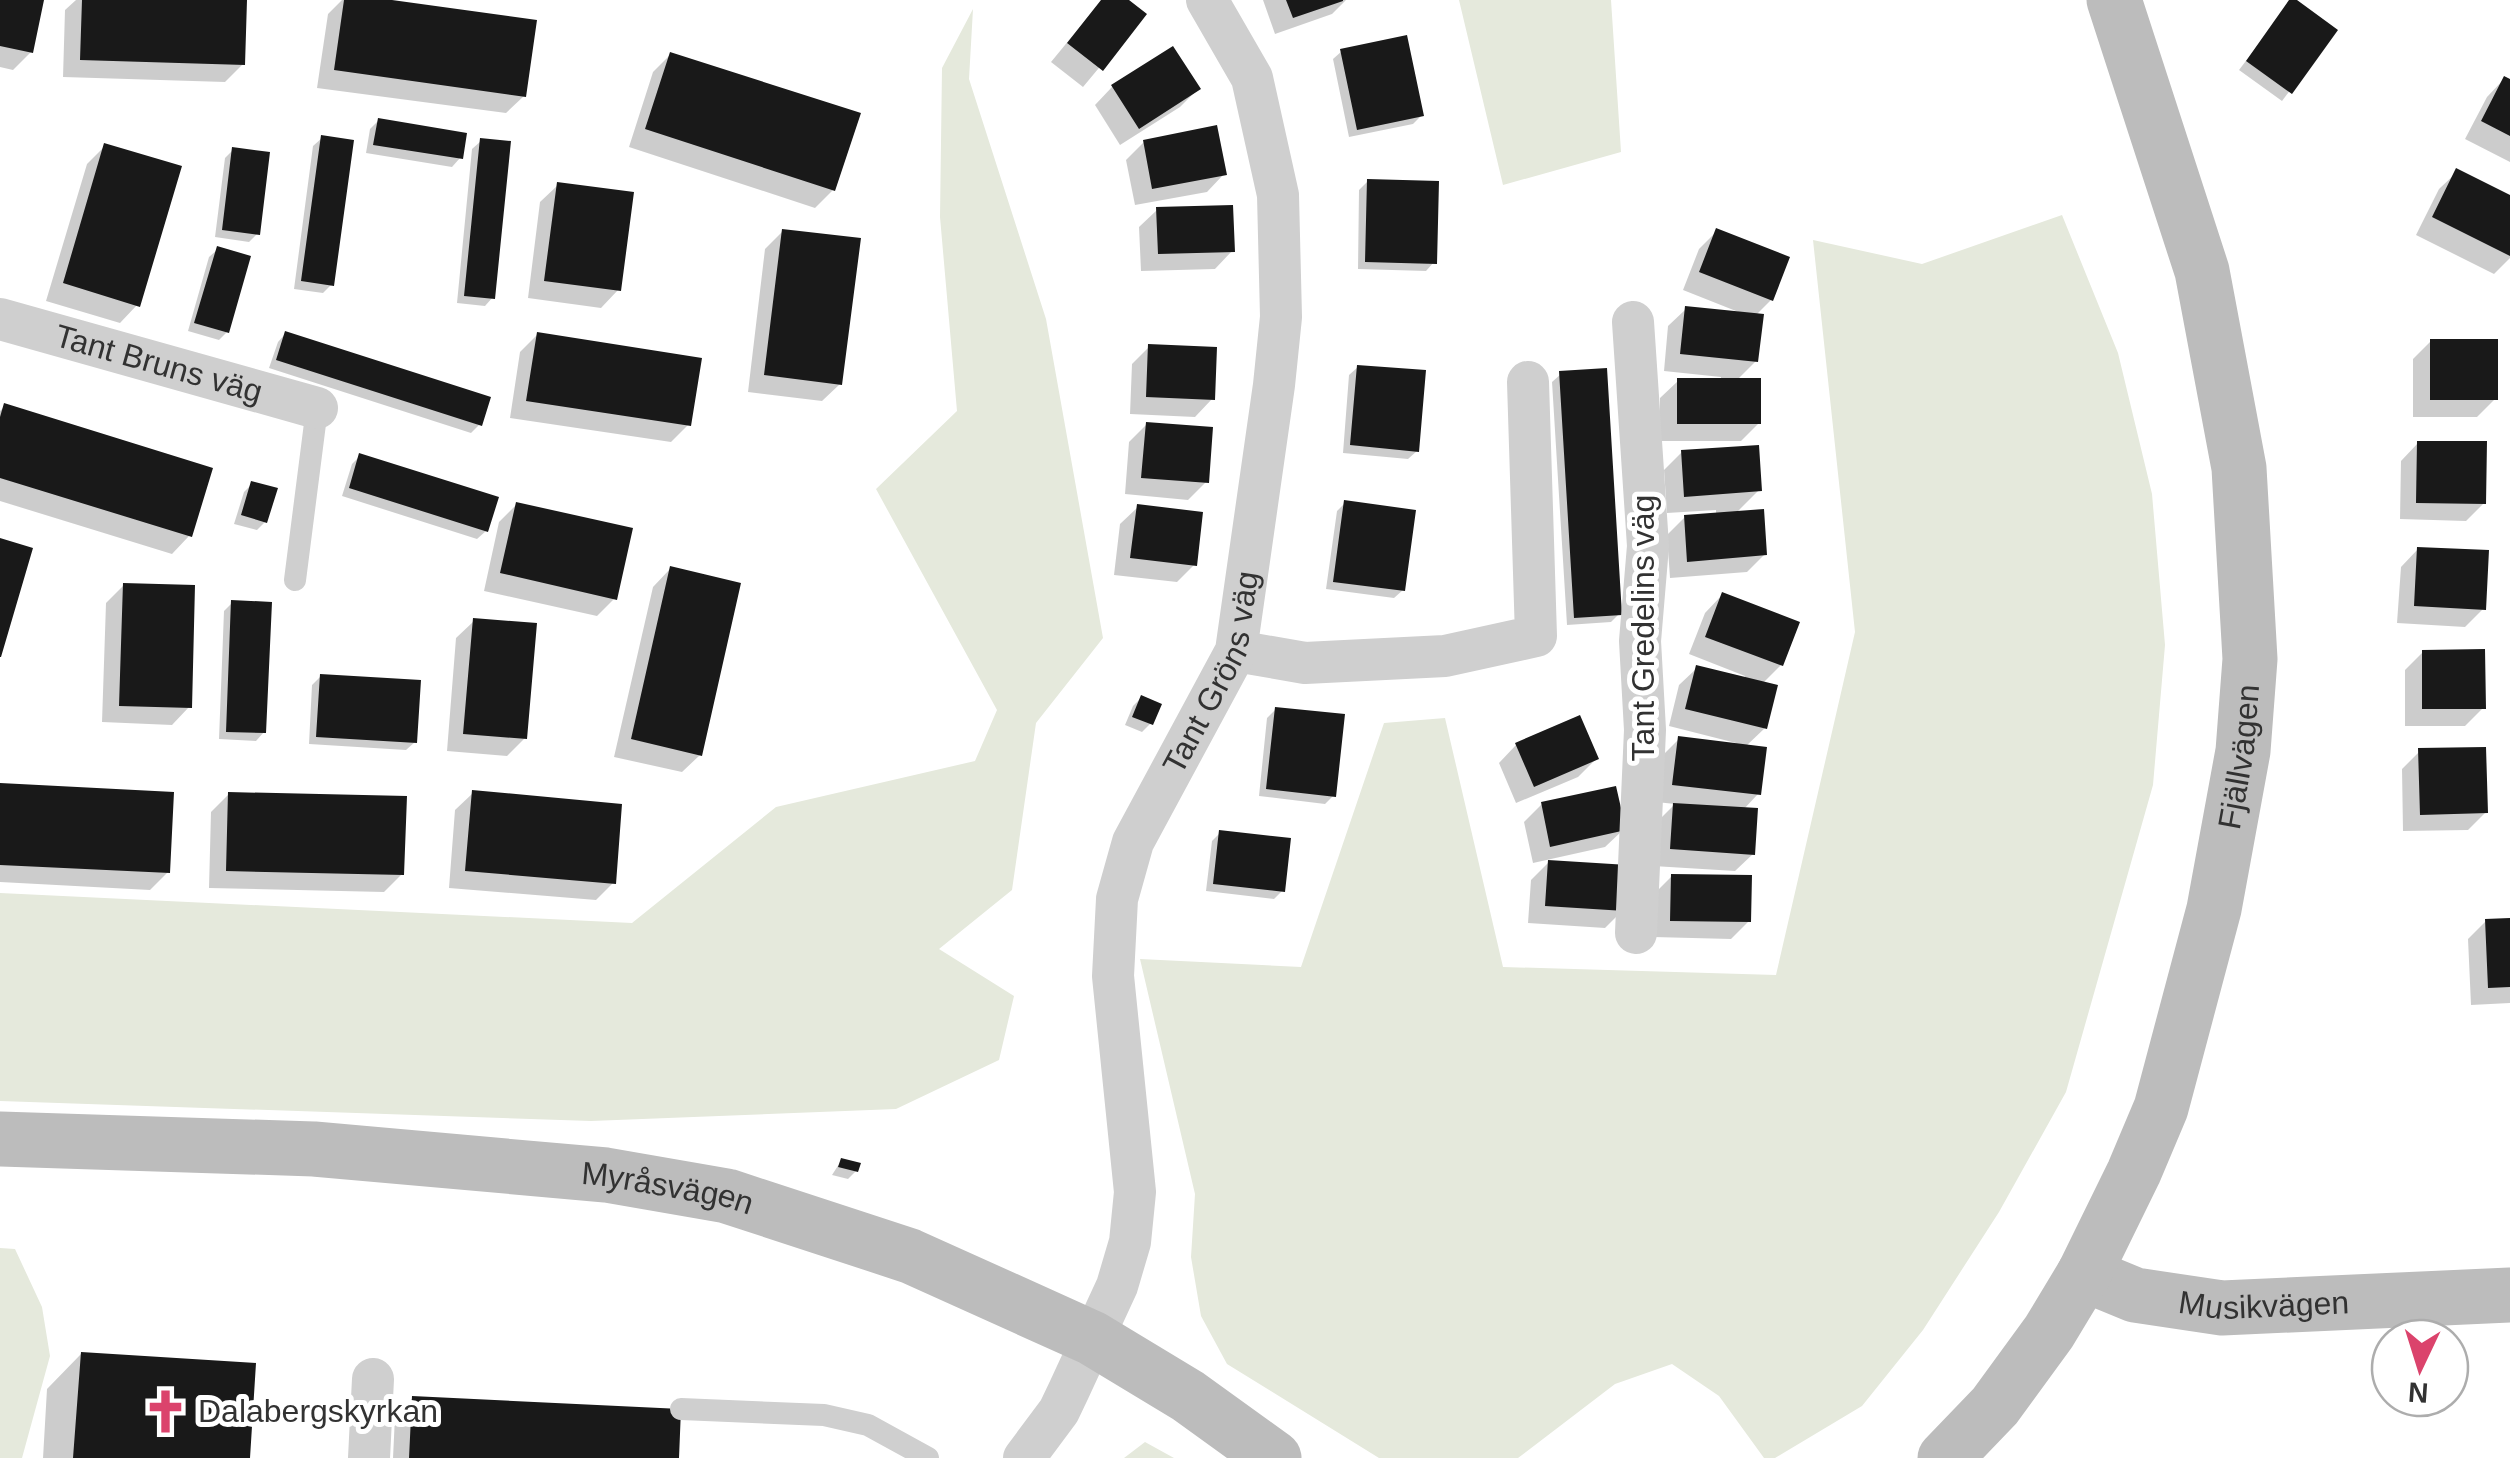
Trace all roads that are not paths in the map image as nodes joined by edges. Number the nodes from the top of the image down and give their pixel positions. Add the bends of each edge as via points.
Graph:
1 (1206, 0) edge
2 (2114, 0) edge
3 (0, 319) edge
4 (1632, 322) dead end
5 (1528, 382) dead end
6 (317, 408) joint
7 (294, 580) dead end
8 (1236, 651) junction
9 (1636, 934) dead end
10 (0, 1138) edge
11 (2084, 1274) junction
12 (2510, 1295) edge
13 (1092, 1338) junction
14 (373, 1379) dead end
15 (681, 1409) dead end
16 (369, 1458) edge
17 (928, 1458) edge
18 (1024, 1458) edge
19 (1274, 1458) edge
20 (1945, 1458) edge

1 - 8 street, Tant Gröns väg via 1252,78 1278,195 1282,317
2 - 11 street, Fjällvägen via 2202,271 2239,468 2250,659 2243,751 2194,991 2162,1108
3 - 6 street, Tant Bruns väg
4 - 9 street, Tant Gredelins väg via 1648,546 1640,642 1645,730
5 - 8 street via 1536,636 1428,657 1304,662
6 - 7 lane
8 - 13 street, Tant Gröns väg via 1133,842 1117,898 1113,976 1135,1192 1130,1242
10 - 13 street, Myråsvägen via 314,1149 606,1175 727,1196 910,1256
11 - 12 street, Musikvägen via 2135,1295 2222,1308
11 - 20 street, Fjällvägen via 1995,1406
13 - 18 street, Tant Gröns väg via 1059,1411
13 - 19 street, Myråsvägen
14 - 16 street
15 - 17 lane via 824,1414 868,1425

